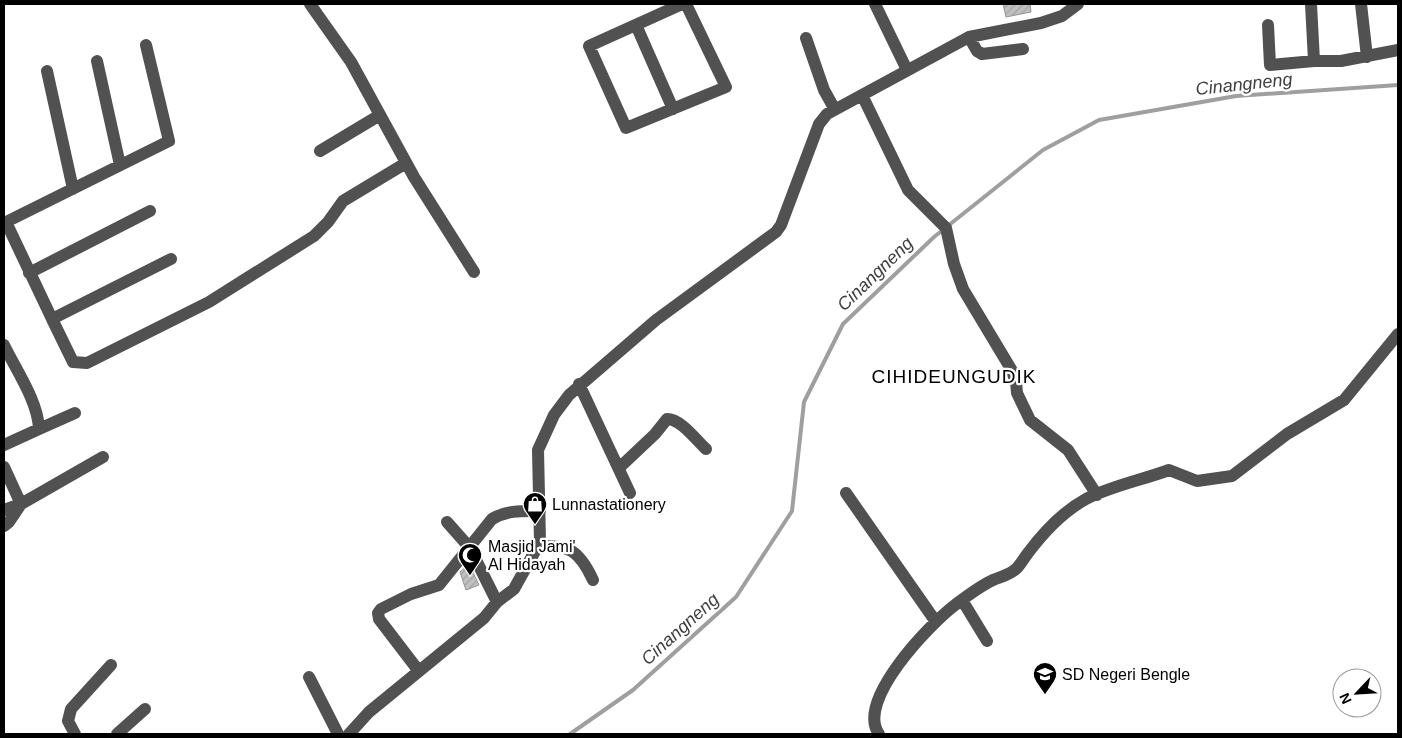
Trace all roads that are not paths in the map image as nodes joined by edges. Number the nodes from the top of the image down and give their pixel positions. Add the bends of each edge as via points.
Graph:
1 (310, 4) edge
2 (682, 4) edge
3 (686, 4) edge
4 (875, 4) edge
5 (1078, 4) edge
6 (1311, 4) edge
7 (1360, 4) edge
8 (636, 25) junction
9 (1268, 25) dead end
10 (969, 37) junction
11 (806, 38) dead end
12 (146, 45) dead end
13 (1023, 49) dead end
14 (1398, 50) edge
15 (1367, 57) junction
16 (97, 61) dead end
17 (1314, 61) junction
18 (907, 70) junction
19 (47, 71) dead end
20 (862, 95) junction
21 (673, 108) junction
22 (834, 108) junction
23 (380, 115) junction
24 (320, 150) dead end
25 (406, 163) junction
26 (120, 165) junction
27 (73, 189) junction
28 (150, 210) dead end
29 (5, 223) edge
30 (171, 259) dead end
31 (474, 272) dead end
32 (30, 274) junction
33 (52, 319) junction
34 (1398, 334) edge
35 (4, 345) edge
36 (579, 384) junction
37 (75, 413) dead end
38 (39, 429) junction
39 (4, 444) edge
40 (706, 450) dead end
41 (103, 457) dead end
42 (4, 467) edge
43 (618, 468) junction
44 (630, 492) dead end
45 (846, 493) dead end
46 (1097, 495) junction
47 (22, 504) junction
48 (4, 510) edge
49 (540, 511) junction
50 (447, 522) dead end
51 (4, 526) edge
52 (538, 547) junction
53 (470, 548) junction
54 (593, 580) dead end
55 (962, 600) junction
56 (497, 602) junction
57 (936, 622) junction
58 (986, 641) dead end
59 (111, 665) dead end
60 (418, 670) junction
61 (309, 677) dead end
62 (145, 708) dead end
63 (75, 734) edge
64 (117, 734) edge
65 (338, 734) edge
66 (350, 734) edge
67 (879, 734) edge

1 - 23 street via 351,62
2 - 8 street
3 - 21 street via 726,87
4 - 18 street
5 - 10 street via 1062,16
6 - 17 street
7 - 15 street
8 - 21 street
8 - 21 street via 589,46 593,56 626,128
9 - 17 street via 1270,66
10 - 13 street via 982,54
10 - 18 street
11 - 22 street via 824,90
12 - 26 street via 169,141
14 - 15 street
15 - 17 street
16 - 26 street
18 - 20 street
19 - 27 street
20 - 22 street
20 - 46 street via 908,190 946,228 963,289 1011,369 1017,393 1030,420 1068,450
22 - 36 street via 820,122 781,225 770,238 656,320
23 - 24 street
23 - 25 street
25 - 31 street
25 - 33 street via 342,201 314,236 209,302 87,363 74,362
26 - 27 street
27 - 29 street
28 - 32 street
29 - 32 street
30 - 33 street
32 - 33 street
34 - 46 street via 1344,400 1287,434 1232,476 1197,481 1169,470
35 - 38 street via 32,402 39,419
36 - 43 street
36 - 49 street via 554,415 538,450
37 - 38 street
38 - 39 street
40 - 43 street via 672,419 668,419
41 - 47 street
42 - 47 street
43 - 44 street
45 - 57 street
46 - 55 street via 1059,518 1012,572
47 - 48 street
47 - 51 street
49 - 52 street
49 - 53 street via 498,515
50 - 53 street
52 - 54 street via 552,545 568,549 584,562
52 - 56 street via 514,589
53 - 56 street
53 - 60 street via 439,584 411,594 378,613
55 - 57 street
55 - 58 street
56 - 60 street via 484,618
57 - 67 street via 899,663 886,685 874,720
59 - 63 street via 71,709 68,721
60 - 66 street
61 - 65 street
62 - 64 street

